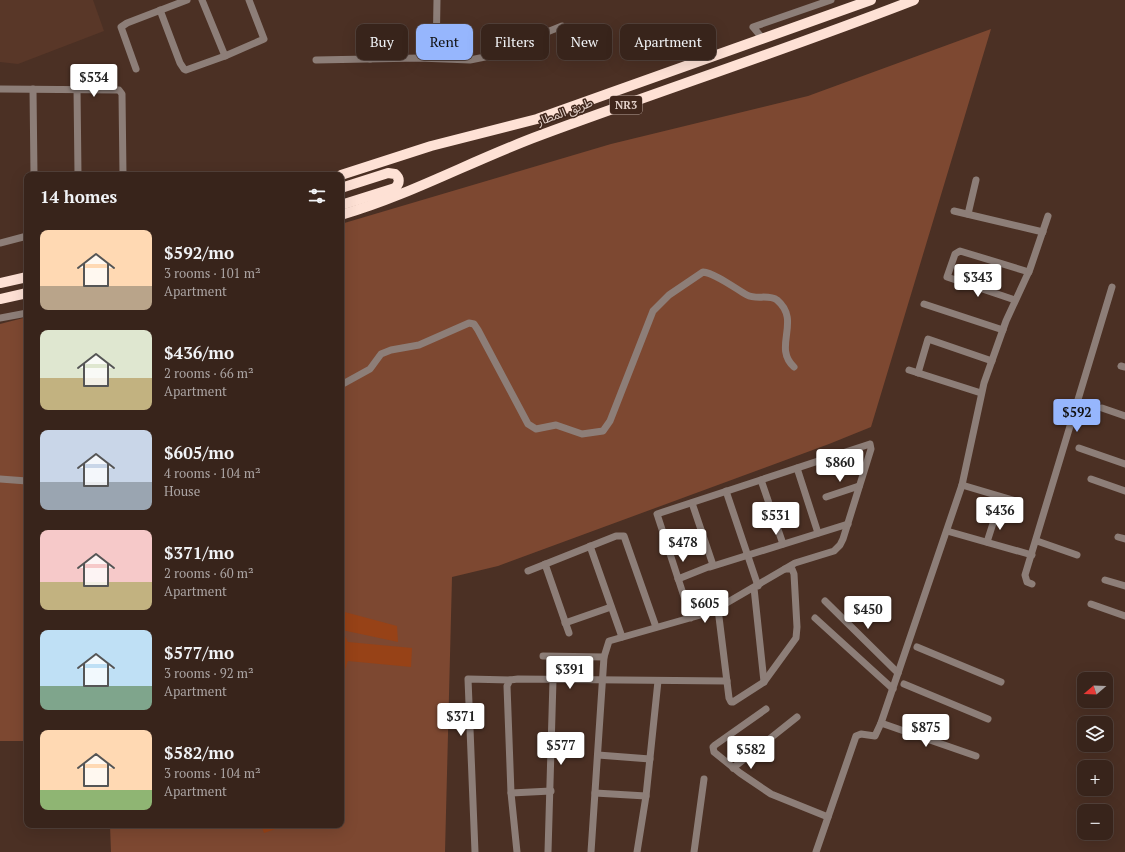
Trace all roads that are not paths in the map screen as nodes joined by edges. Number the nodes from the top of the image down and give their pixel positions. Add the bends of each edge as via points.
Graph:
1 (187, 0) edge
2 (202, 0) edge
3 (249, 0) edge
4 (437, 0) edge
5 (831, 0) edge
6 (871, 0) edge
7 (914, 0) edge
8 (160, 10) junction
9 (437, 24) edge
10 (557, 28) edge
11 (763, 39) junction
12 (225, 56) junction
13 (356, 59) edge
14 (473, 59) edge
15 (316, 60) dead end
16 (452, 60) edge
17 (466, 60) edge
18 (136, 69) dead end
19 (77, 88) junction
20 (0, 89) edge
21 (33, 89) junction
22 (34, 172) edge
23 (78, 172) edge
24 (122, 172) edge
25 (344, 174) edge
26 (976, 180) dead end
27 (344, 187) edge
28 (344, 203) edge
29 (954, 211) dead end
30 (344, 213) edge
31 (968, 214) junction
32 (1048, 216) dead end
33 (1043, 232) junction
34 (24, 237) edge
35 (0, 243) edge
36 (1028, 272) junction
37 (24, 278) edge
38 (0, 283) edge
39 (1112, 287) dead end
40 (24, 294) edge
41 (0, 299) edge
42 (1015, 300) junction
43 (924, 304) dead end
44 (24, 314) edge
45 (0, 318) edge
46 (1003, 330) junction
47 (992, 360) junction
48 (794, 367) dead end
49 (909, 370) dead end
50 (918, 373) junction
51 (344, 383) edge
52 (982, 393) junction
53 (1102, 408) dead end
54 (1125, 416) edge
55 (1079, 448) dead end
56 (1125, 464) edge
57 (797, 468) junction
58 (0, 479) edge
59 (1091, 479) dead end
60 (761, 480) junction
61 (24, 481) edge
62 (962, 485) junction
63 (859, 486) junction
64 (726, 491) junction
65 (1125, 491) edge
66 (826, 497) dead end
67 (692, 502) junction
68 (1019, 502) dead end
69 (996, 514) dead end
70 (848, 524) junction
71 (948, 531) junction
72 (818, 533) junction
73 (1036, 541) junction
74 (987, 542) junction
75 (783, 544) junction
76 (590, 546) junction
77 (748, 555) junction
78 (1032, 555) junction
79 (1077, 555) dead end
80 (545, 564) junction
81 (710, 567) junction
82 (785, 569) junction
83 (528, 571) dead end
84 (678, 579) junction
85 (1105, 580) dead end
86 (1032, 584) dead end
87 (1125, 586) edge
88 (756, 587) junction
89 (825, 601) dead end
90 (1091, 604) dead end
91 (610, 607) junction
92 (718, 609) junction
93 (1125, 616) edge
94 (691, 618) junction
95 (815, 618) dead end
96 (565, 622) junction
97 (656, 627) junction
98 (569, 633) dead end
99 (622, 637) junction
100 (918, 647) dead end
101 (543, 656) dead end
102 (604, 657) junction
103 (898, 673) junction
104 (510, 680) junction
105 (553, 680) junction
106 (603, 681) junction
107 (658, 681) junction
108 (727, 681) junction
109 (764, 682) junction
110 (1001, 682) dead end
111 (904, 684) dead end
112 (893, 689) junction
113 (766, 709) dead end
114 (798, 717) dead end
115 (988, 719) dead end
116 (881, 723) junction
117 (598, 755) junction
118 (976, 756) dead end
119 (650, 759) junction
120 (733, 768) junction
121 (704, 780) dead end
122 (551, 791) junction
123 (512, 793) junction
124 (595, 793) junction
125 (646, 796) junction
126 (828, 817) junction
127 (475, 852) edge
128 (517, 852) edge
129 (548, 852) edge
130 (591, 852) edge
131 (638, 852) edge
132 (694, 852) edge
133 (816, 852) edge

1 - 8 street
2 - 12 street
3 - 12 street via 264,39
4 - 9 street
5 - 11 street via 753,27
6 - 11 highway, طريق المطار / NR3
7 - 30 highway, طريق المطار / NR3 via 541,135 477,160 405,193
8 - 12 street via 184,69
8 - 18 street via 127,22 121,27
10 - 14 street via 485,57
11 - 25 highway, طريق المطار / NR3 via 537,119 431,146
13 - 15 street
16 - 17 street
19 - 21 street
19 - 23 street
19 - 24 street via 118,89 121,92
20 - 21 street
21 - 22 street
26 - 31 street
27 - 28 highway via 388,173 395,174 399,179 395,188
29 - 31 street
31 - 33 street
32 - 33 street
33 - 36 street
34 - 35 street
36 - 42 street
36 - 42 street via 960,250 955,254 947,277
37 - 38 highway
39 - 73 street
40 - 41 highway
42 - 46 street
43 - 46 street
44 - 45 street
46 - 47 street
47 - 50 street via 928,339
47 - 52 street
48 - 51 street via 784,353 788,330 787,315 777,300 750,297 703,272 669,295 653,311 610,421 603,431 582,434 556,425 539,429 528,424 478,330 474,324 469,323 419,345 382,354 370,369
49 - 50 street
50 - 52 street
52 - 62 street
53 - 54 street
55 - 56 street
57 - 60 street
57 - 63 street via 870,444 871,449
57 - 72 street
58 - 61 street
59 - 65 street
60 - 64 street
60 - 75 street
62 - 68 street
62 - 71 street
63 - 66 street
63 - 70 street
64 - 67 street
64 - 77 street
67 - 81 street via 713,563
67 - 84 street via 657,514
69 - 74 street
70 - 72 street
70 - 82 street via 840,545 834,551 801,560
71 - 74 street
71 - 103 street
72 - 75 street
73 - 78 street
73 - 79 street
74 - 78 street
75 - 77 street
76 - 80 street
76 - 91 street
76 - 97 street via 616,536 624,536
77 - 81 street
77 - 88 street
78 - 86 street via 1025,575 1027,582
80 - 83 street
80 - 96 street
81 - 84 street
82 - 88 street
82 - 109 street via 792,569 794,574 797,633
84 - 94 street
85 - 87 street
88 - 92 street
88 - 109 street
89 - 103 street
90 - 93 street
91 - 96 street
91 - 99 street
92 - 94 street
92 - 108 street
94 - 97 street
95 - 112 street
96 - 98 street
97 - 99 street
99 - 102 street via 609,641
100 - 110 street
101 - 102 street
102 - 106 street
103 - 112 street
104 - 105 street
104 - 123 street via 508,686
104 - 127 street via 468,679
105 - 106 street
105 - 122 street
106 - 107 street
106 - 117 street
107 - 108 street
107 - 119 street
108 - 109 street via 731,702
111 - 115 street
112 - 116 street
113 - 120 street via 713,747 714,752
114 - 120 street
116 - 118 street
116 - 126 street via 875,736 856,736
117 - 119 street
117 - 124 street
119 - 125 street
120 - 126 street via 771,794
121 - 132 street
122 - 123 street
122 - 129 street
123 - 128 street
124 - 125 street
124 - 130 street
125 - 131 street
126 - 133 street

